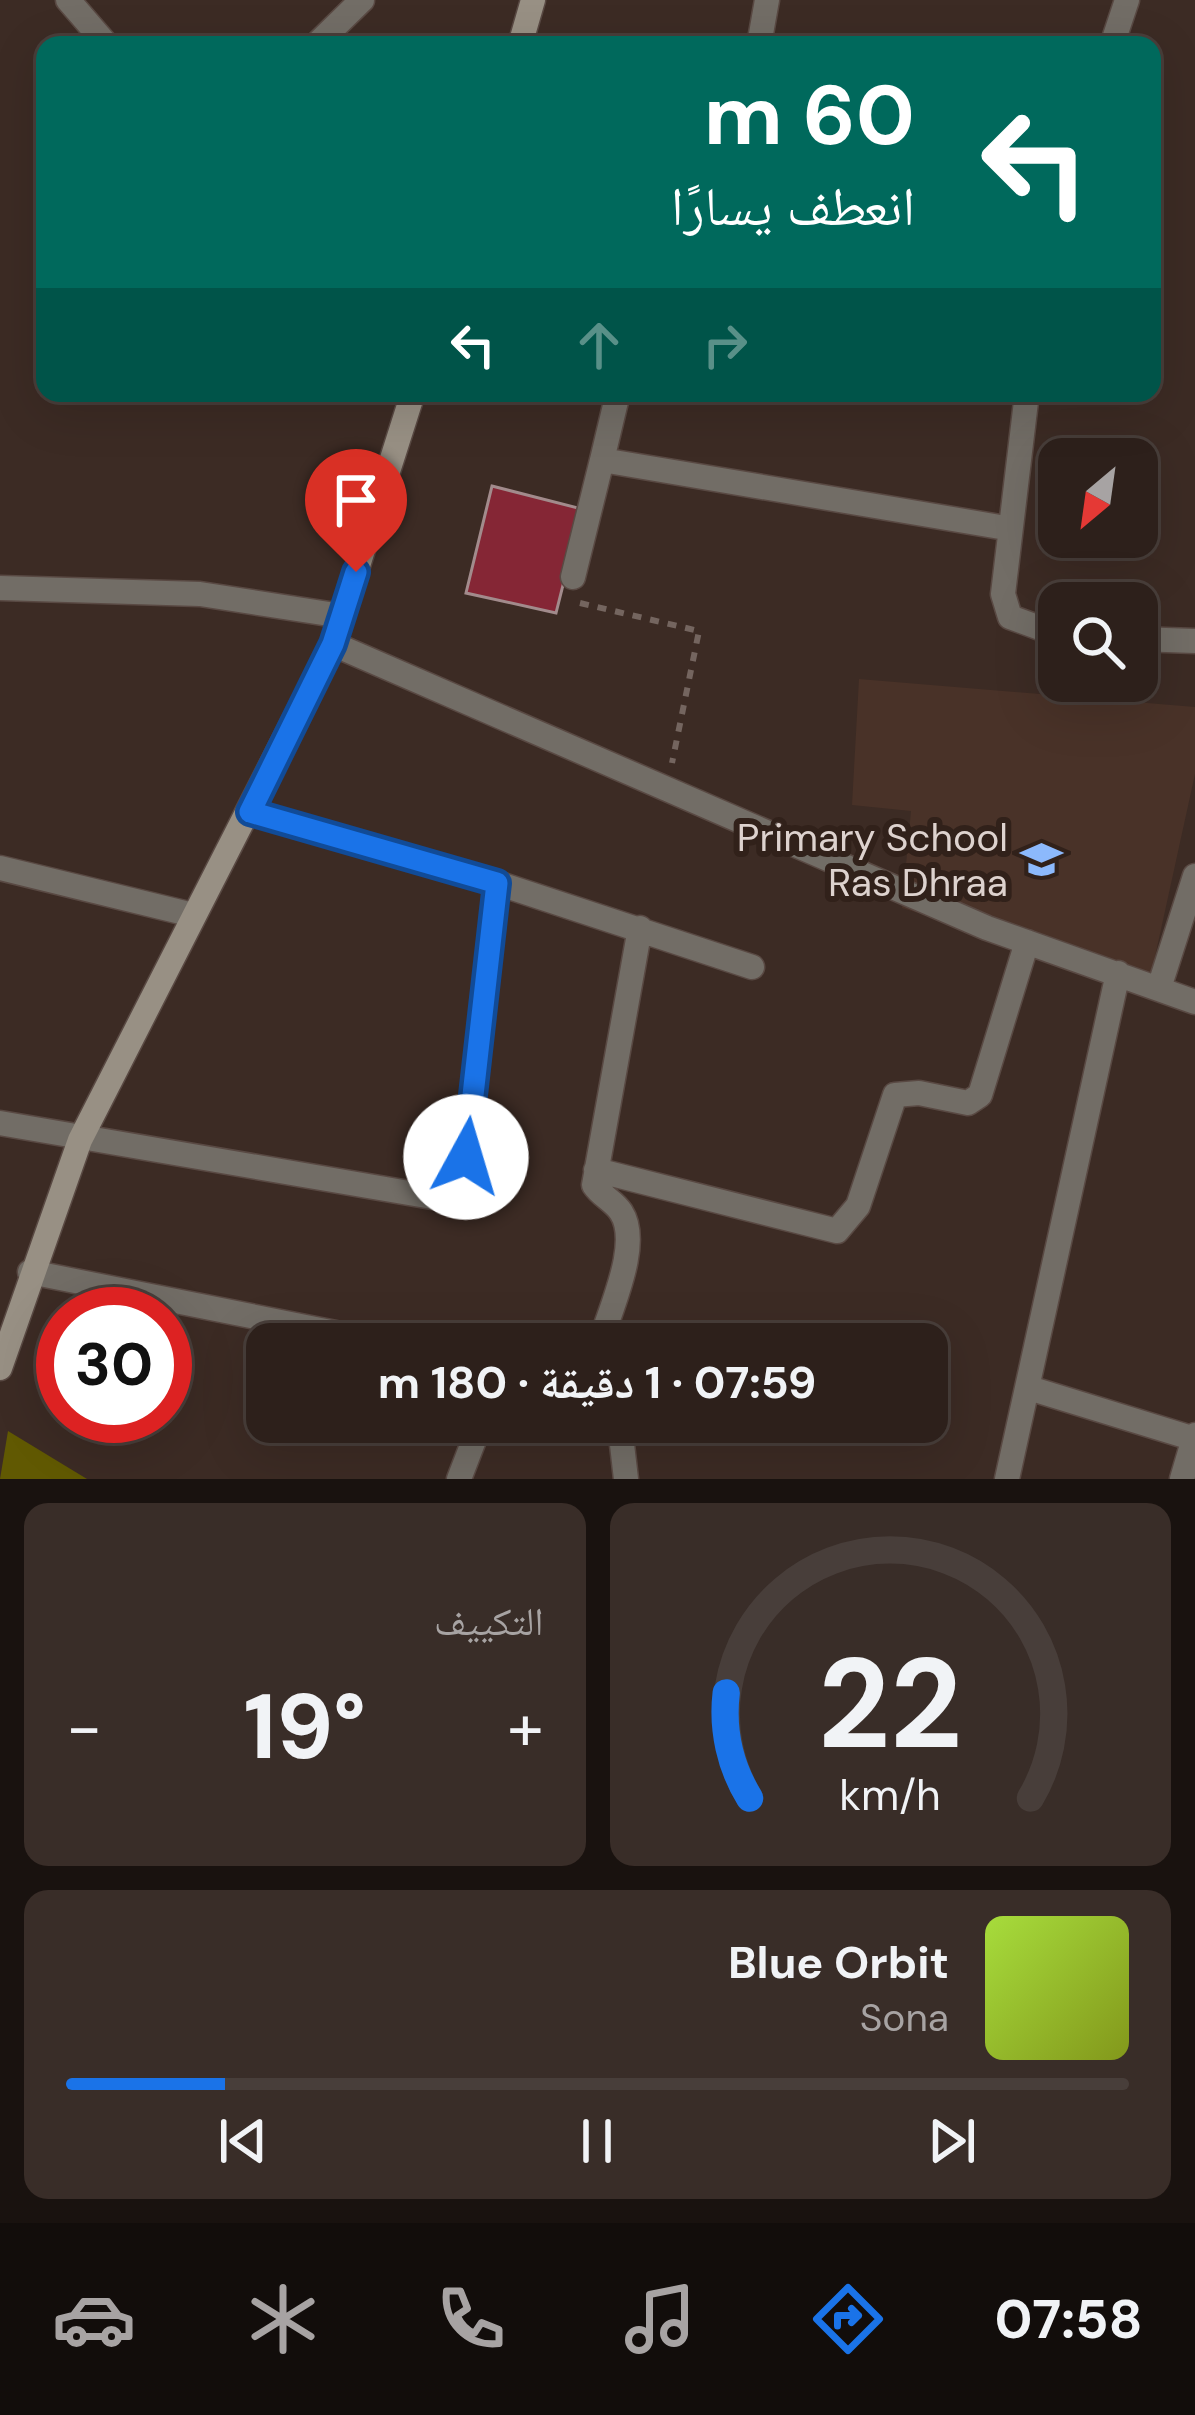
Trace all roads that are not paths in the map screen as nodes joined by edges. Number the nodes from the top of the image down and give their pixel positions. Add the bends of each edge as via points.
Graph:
1 (68, 0) edge
2 (362, 0) edge
3 (533, 0) edge
4 (767, 0) edge
5 (1127, 0) edge
6 (99, 36) edge
7 (325, 36) edge
8 (523, 36) edge
9 (761, 36) edge
10 (1115, 36) edge
11 (410, 402) edge
12 (616, 402) edge
13 (1026, 402) edge
14 (602, 460) junction
15 (1006, 528) junction
16 (573, 578) road end
17 (0, 589) edge
18 (342, 616) junction
19 (1038, 627) edge
20 (1158, 640) edge
21 (1195, 641) edge
22 (333, 644) junction
23 (250, 812) junction
24 (0, 868) edge
25 (1195, 876) edge
26 (497, 883) junction
27 (193, 915) junction
28 (640, 928) junction
29 (1027, 942) junction
30 (752, 967) dead end
31 (1118, 974) junction
32 (1159, 988) junction
33 (1195, 1001) edge
34 (0, 1123) edge
35 (80, 1140) junction
36 (596, 1170) junction
37 (29, 1272) junction
38 (6, 1323) edge
39 (285, 1323) edge
40 (606, 1323) edge
41 (0, 1368) edge
42 (1028, 1388) junction
43 (1194, 1438) edge
44 (473, 1443) edge
45 (624, 1443) edge
46 (633, 1477) edge
47 (459, 1479) edge
48 (1007, 1479) edge
49 (1182, 1479) edge

1 - 6 street
2 - 7 street
3 - 8 street
4 - 9 street
5 - 10 street
11 - 18 street
12 - 14 street
13 - 15 street
14 - 15 street
14 - 16 street
15 - 19 street via 1010,617
17 - 18 street via 200,594
18 - 22 street
20 - 21 street
22 - 23 street
22 - 29 street
23 - 26 street
23 - 27 street
24 - 27 street
25 - 32 street
26 - 28 street
26 - 35 street via 466,1157 459,1187 444,1198
27 - 35 street
28 - 30 street
28 - 36 street
29 - 31 street
29 - 36 street via 980,1095 968,1103 895,1095 858,1206 837,1231
31 - 32 street
31 - 42 street
32 - 33 street
34 - 35 street
35 - 37 street
36 - 40 street via 594,1185 627,1227
37 - 38 street
37 - 39 street
38 - 41 street
42 - 43 street
42 - 48 street
43 - 49 street
44 - 47 street
45 - 46 street

